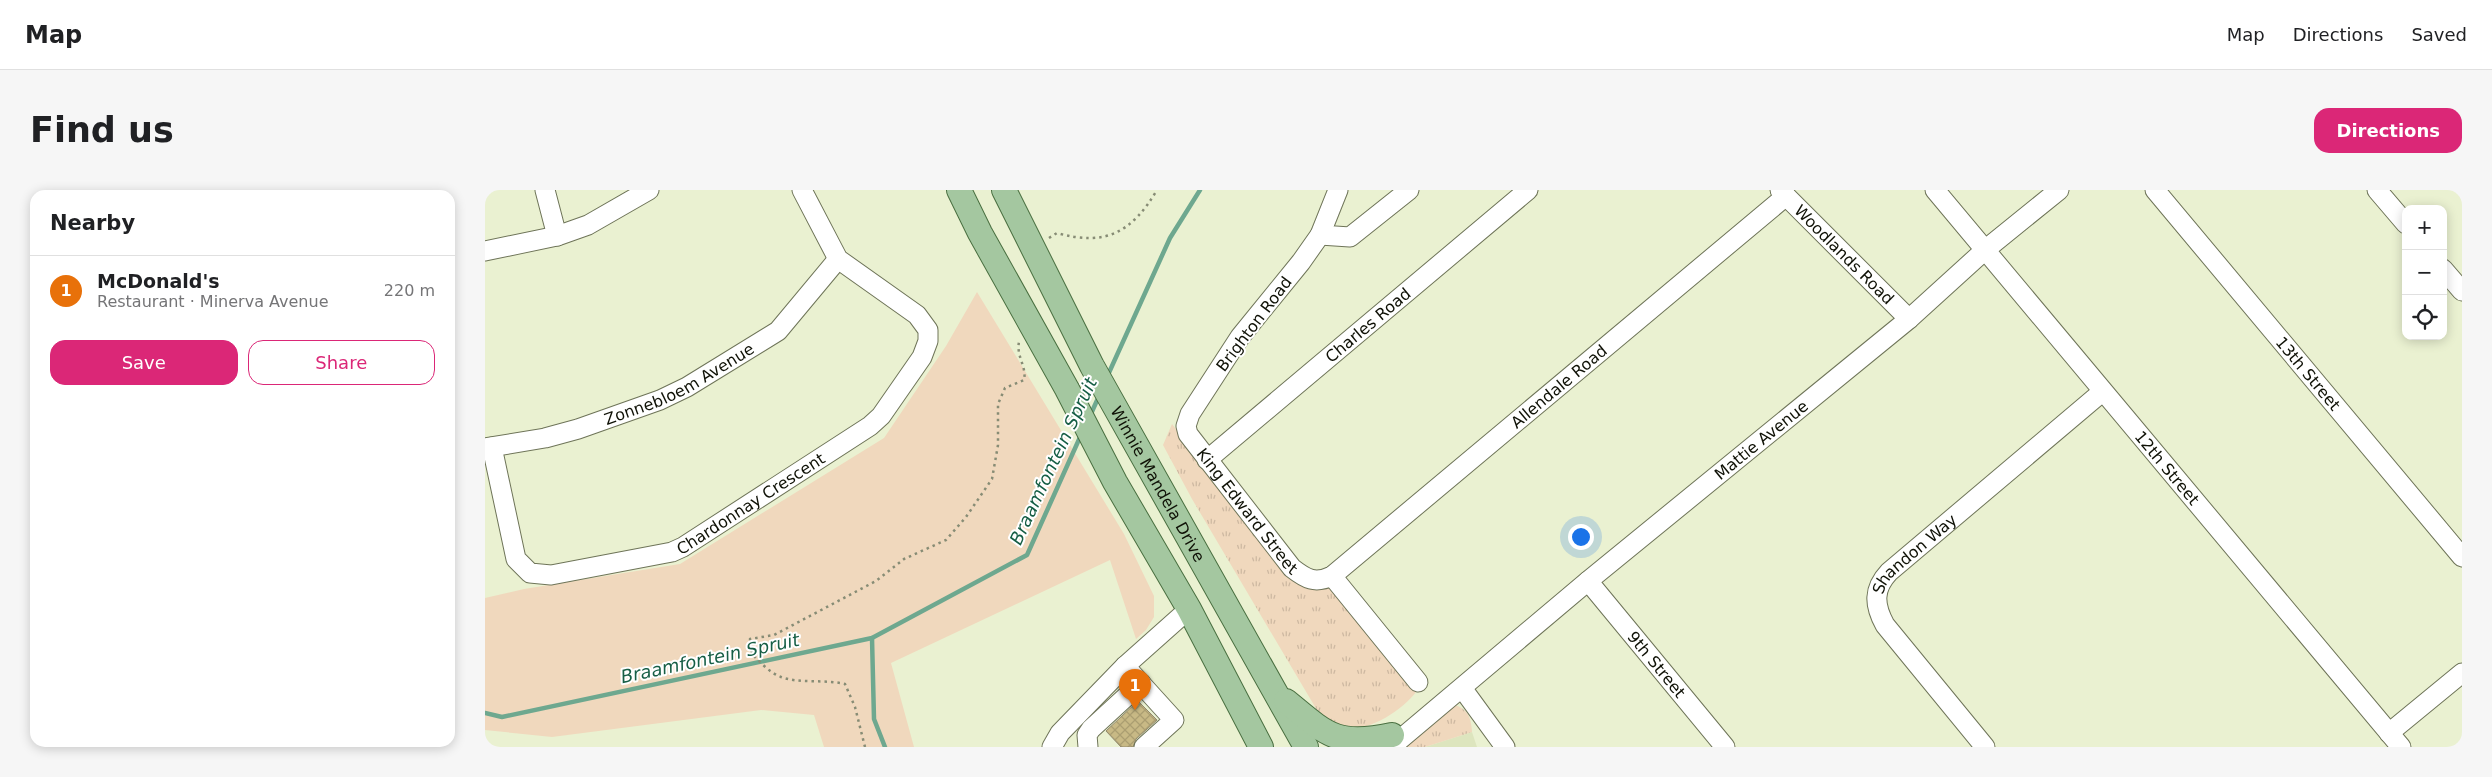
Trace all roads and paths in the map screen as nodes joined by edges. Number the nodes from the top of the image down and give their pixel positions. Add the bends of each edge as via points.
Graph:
1 (545, 190) edge
2 (649, 190) edge
3 (802, 190) edge
4 (959, 190) edge
5 (1004, 190) edge
6 (1157, 190) edge
7 (1338, 190) edge
8 (1409, 190) edge
9 (1528, 190) edge
10 (1935, 190) edge
11 (2059, 190) edge
12 (2155, 190) edge
13 (2377, 190) edge
14 (1783, 193) edge
15 (2402, 219) edge
16 (1320, 235) junction
17 (557, 236) junction
18 (1047, 239) dead end
19 (1985, 250) junction
20 (485, 251) edge
21 (838, 259) junction
22 (2447, 274) edge
23 (2462, 291) edge
24 (1026, 317) junction
25 (1909, 319) junction
26 (2102, 392) junction
27 (1190, 414) joint
28 (489, 448) edge
29 (1207, 460) junction
30 (2462, 557) edge
31 (1332, 576) junction
32 (1588, 582) junction
33 (1189, 609) junction
34 (1125, 666) junction
35 (2462, 673) edge
36 (1418, 682) dead end
37 (1141, 683) junction
38 (1461, 688) junction
39 (1273, 690) junction
40 (1243, 711) junction
41 (1493, 738) edge
42 (2395, 740) edge
43 (1392, 741) edge
44 (865, 747) edge
45 (1052, 747) edge
46 (1088, 747) edge
47 (1144, 747) edge
48 (1248, 747) edge
49 (1261, 747) edge
50 (1307, 747) edge
51 (1369, 747) edge
52 (1505, 747) edge
53 (1725, 747) edge
54 (1985, 747) edge

1 - 17 street
2 - 17 street via 588,225
3 - 21 street
4 - 24 main road, Winnie Mandela Drive
5 - 39 main road, Winnie Mandela Drive via 1072,328
6 - 18 path via 1139,215 1116,234 1100,239 1057,233
7 - 16 street, Brighton Road
8 - 16 street via 1350,237
9 - 29 street, Charles Road
10 - 19 street, 12th Street
11 - 19 street, Mattie Avenue
12 - 30 street, 13th Street
13 - 15 street
14 - 25 street, Woodlands Road
14 - 31 street, Allendale Road
16 - 27 street, Brighton Road via 1241,337
17 - 20 street
19 - 25 street, Mattie Avenue
19 - 26 street, 12th Street
21 - 28 street, Zonnebloem Avenue via 778,331 687,387 660,400 578,428 545,438
21 - 28 street, Chardonnay Crescent via 922,321 929,335 922,356 881,416 865,431 693,542 672,552 551,575 530,573 516,559
22 - 23 street
24 - 33 main road, Winnie Mandela Drive via 1115,482
24 - 44 path via 1018,349 1024,380 1005,388 998,404 999,445 992,479 966,517 946,540 904,559 855,594 774,635 750,639 752,654 781,677 845,684
25 - 32 street, Mattie Avenue
26 - 42 street, 12th Street
26 - 54 street, Shandon Way via 1889,572 1877,588 1876,603 1885,626
27 - 29 street, King Edward Street via 1186,430
29 - 31 street, King Edward Street via 1292,568 1311,581
31 - 36 street
32 - 38 street, Mattie Avenue
32 - 53 street, 9th Street
33 - 34 street
33 - 40 main road, Winnie Mandela Drive
34 - 37 street
34 - 45 street via 1061,733
35 - 42 street
37 - 46 street via 1091,729 1087,735
37 - 47 street via 1174,720
38 - 41 street
38 - 43 street, Mattie Avenue
39 - 43 main road via 1319,727 1337,737
39 - 50 main road, Winnie Mandela Drive
40 - 48 main road
40 - 49 main road, Winnie Mandela Drive
41 - 52 street
43 - 51 street, Mattie Avenue

